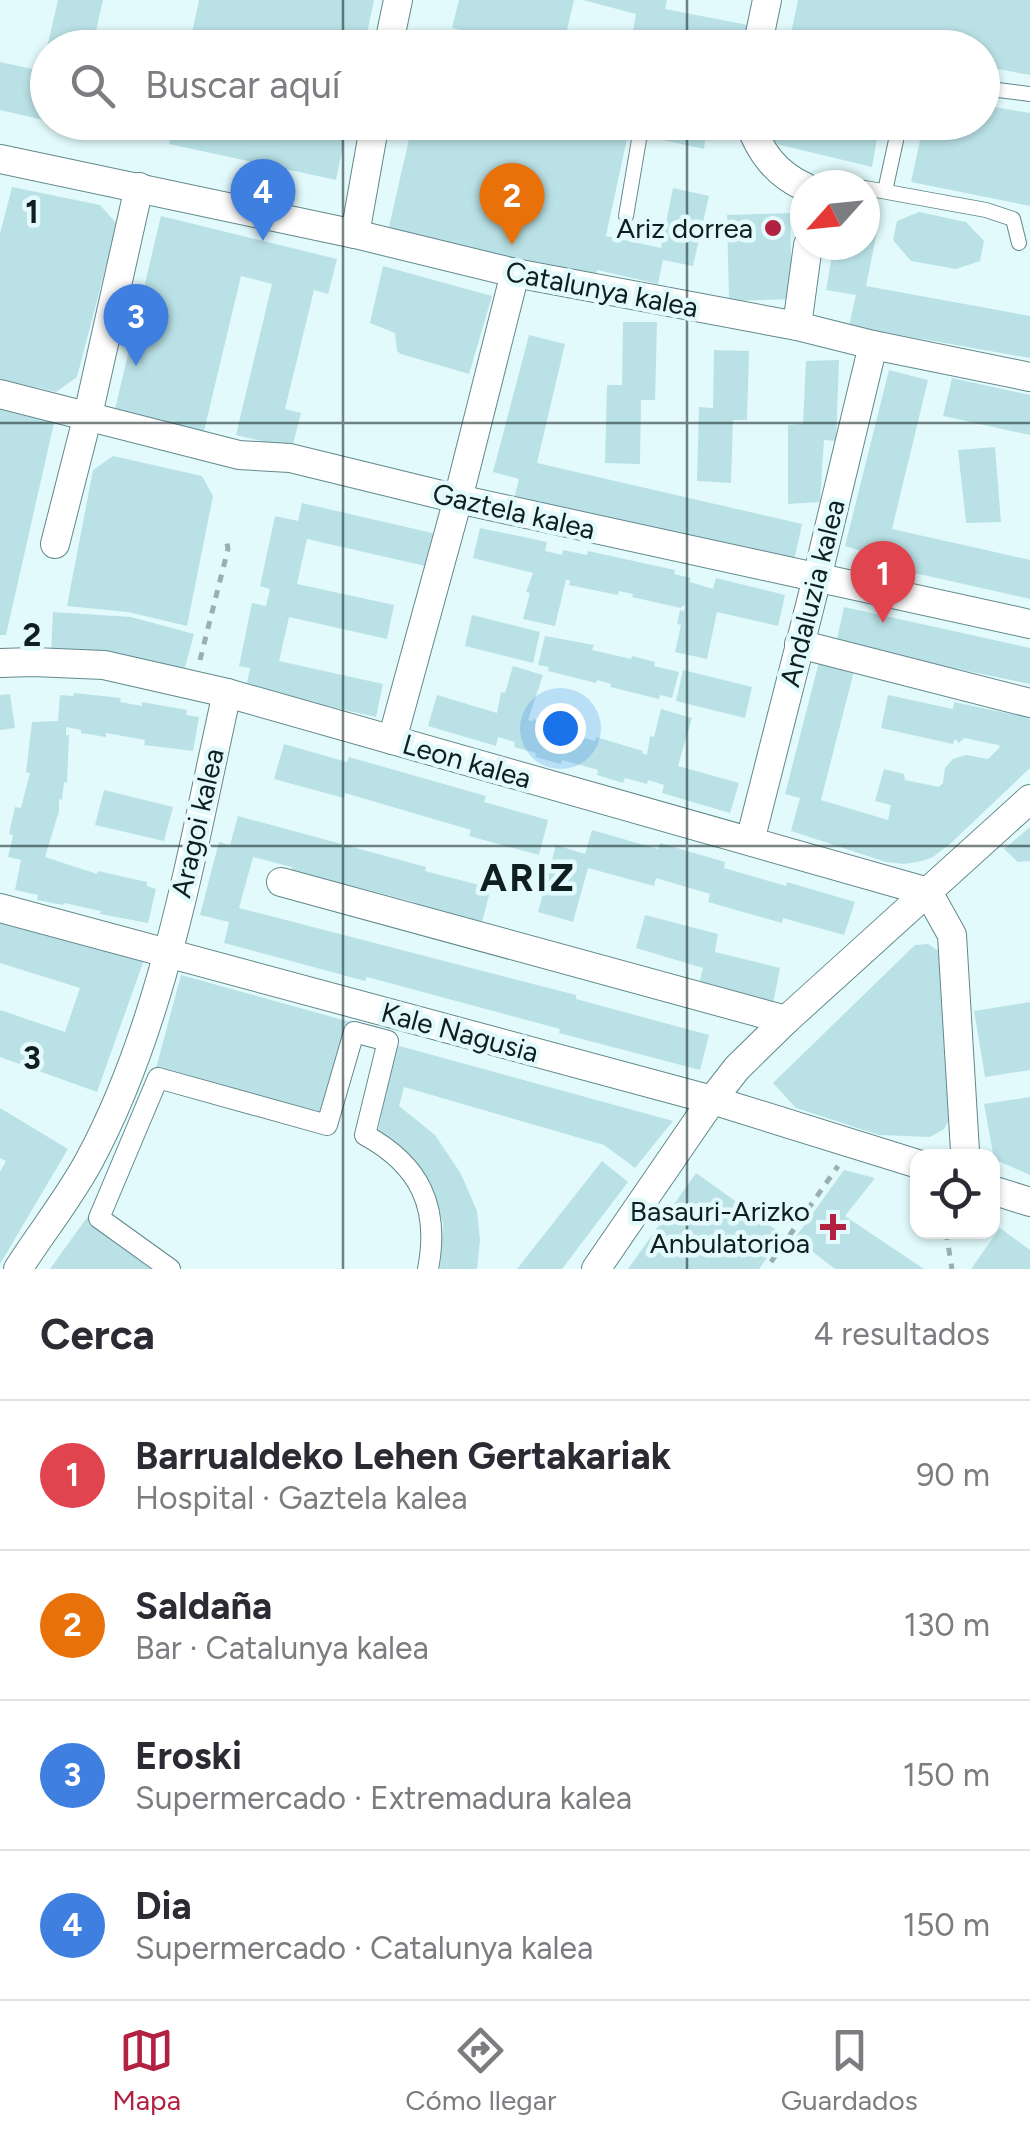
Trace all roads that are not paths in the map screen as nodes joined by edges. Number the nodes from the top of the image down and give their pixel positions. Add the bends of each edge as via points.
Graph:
1 (398, 0) edge
2 (767, 0) edge
3 (392, 30) edge
4 (761, 30) edge
5 (1000, 90) edge
6 (1030, 94) edge
7 (371, 140) edge
8 (639, 140) edge
9 (758, 140) edge
10 (896, 140) edge
11 (2, 164) edge
12 (790, 180) edge
13 (139, 187) junction
14 (880, 190) edge
15 (885, 191) junction
16 (626, 216) dead end
17 (355, 234) junction
18 (1019, 243) dead end
19 (806, 260) edge
20 (515, 273) junction
21 (796, 326) junction
22 (873, 345) junction
23 (1030, 376) edge
24 (0, 394) edge
25 (88, 415) junction
26 (458, 499) junction
27 (55, 544) dead end
28 (817, 578) junction
29 (1030, 624) edge
30 (798, 644) junction
31 (0, 663) edge
32 (228, 693) junction
33 (1030, 703) edge
34 (392, 740) junction
35 (1030, 799) edge
36 (750, 841) junction
37 (281, 882) dead end
38 (928, 892) junction
39 (0, 908) edge
40 (168, 953) junction
41 (786, 1020) junction
42 (712, 1100) junction
43 (965, 1149) edge
44 (910, 1162) edge
45 (1000, 1193) edge
46 (1030, 1202) edge
47 (18, 1269) edge
48 (170, 1269) edge
49 (428, 1269) edge
50 (596, 1269) edge

1 - 3 street
2 - 4 street
5 - 6 lane
7 - 17 street
8 - 16 lane
9 - 12 street
10 - 15 lane
11 - 13 street, Catalunya kalea
13 - 17 street, Catalunya kalea
13 - 25 street
14 - 15 lane
15 - 18 lane via 1013,219
17 - 20 street, Catalunya kalea
19 - 21 street
20 - 21 street, Catalunya kalea
20 - 26 street
21 - 22 street, Catalunya kalea
22 - 23 street, Catalunya kalea
22 - 28 street, Andaluzia kalea
24 - 25 street, Gaztela kalea
25 - 26 street, Gaztela kalea via 239,456 290,458
25 - 27 street
26 - 28 street, Gaztela kalea
26 - 34 street
28 - 29 street, Gaztela kalea
28 - 30 street, Andaluzia kalea
30 - 33 street
30 - 36 street, Andaluzia kalea
31 - 32 street, Leon kalea via 104,665
32 - 34 street, Leon kalea
32 - 40 street, Aragoi kalea
34 - 36 street, Leon kalea
35 - 38 street
36 - 38 street, Leon kalea
37 - 41 street
38 - 41 street
38 - 43 street via 952,934
39 - 40 street, Kale Nagusia
40 - 42 street, Kale Nagusia
40 - 47 street, Aragoi kalea via 134,1063 89,1162
41 - 42 street
42 - 44 street, Kale Nagusia
42 - 50 street
45 - 46 street
48 - 49 street via 98,1218 158,1078 327,1125 354,1032 388,1041 364,1135 390,1149 414,1176 430,1211

